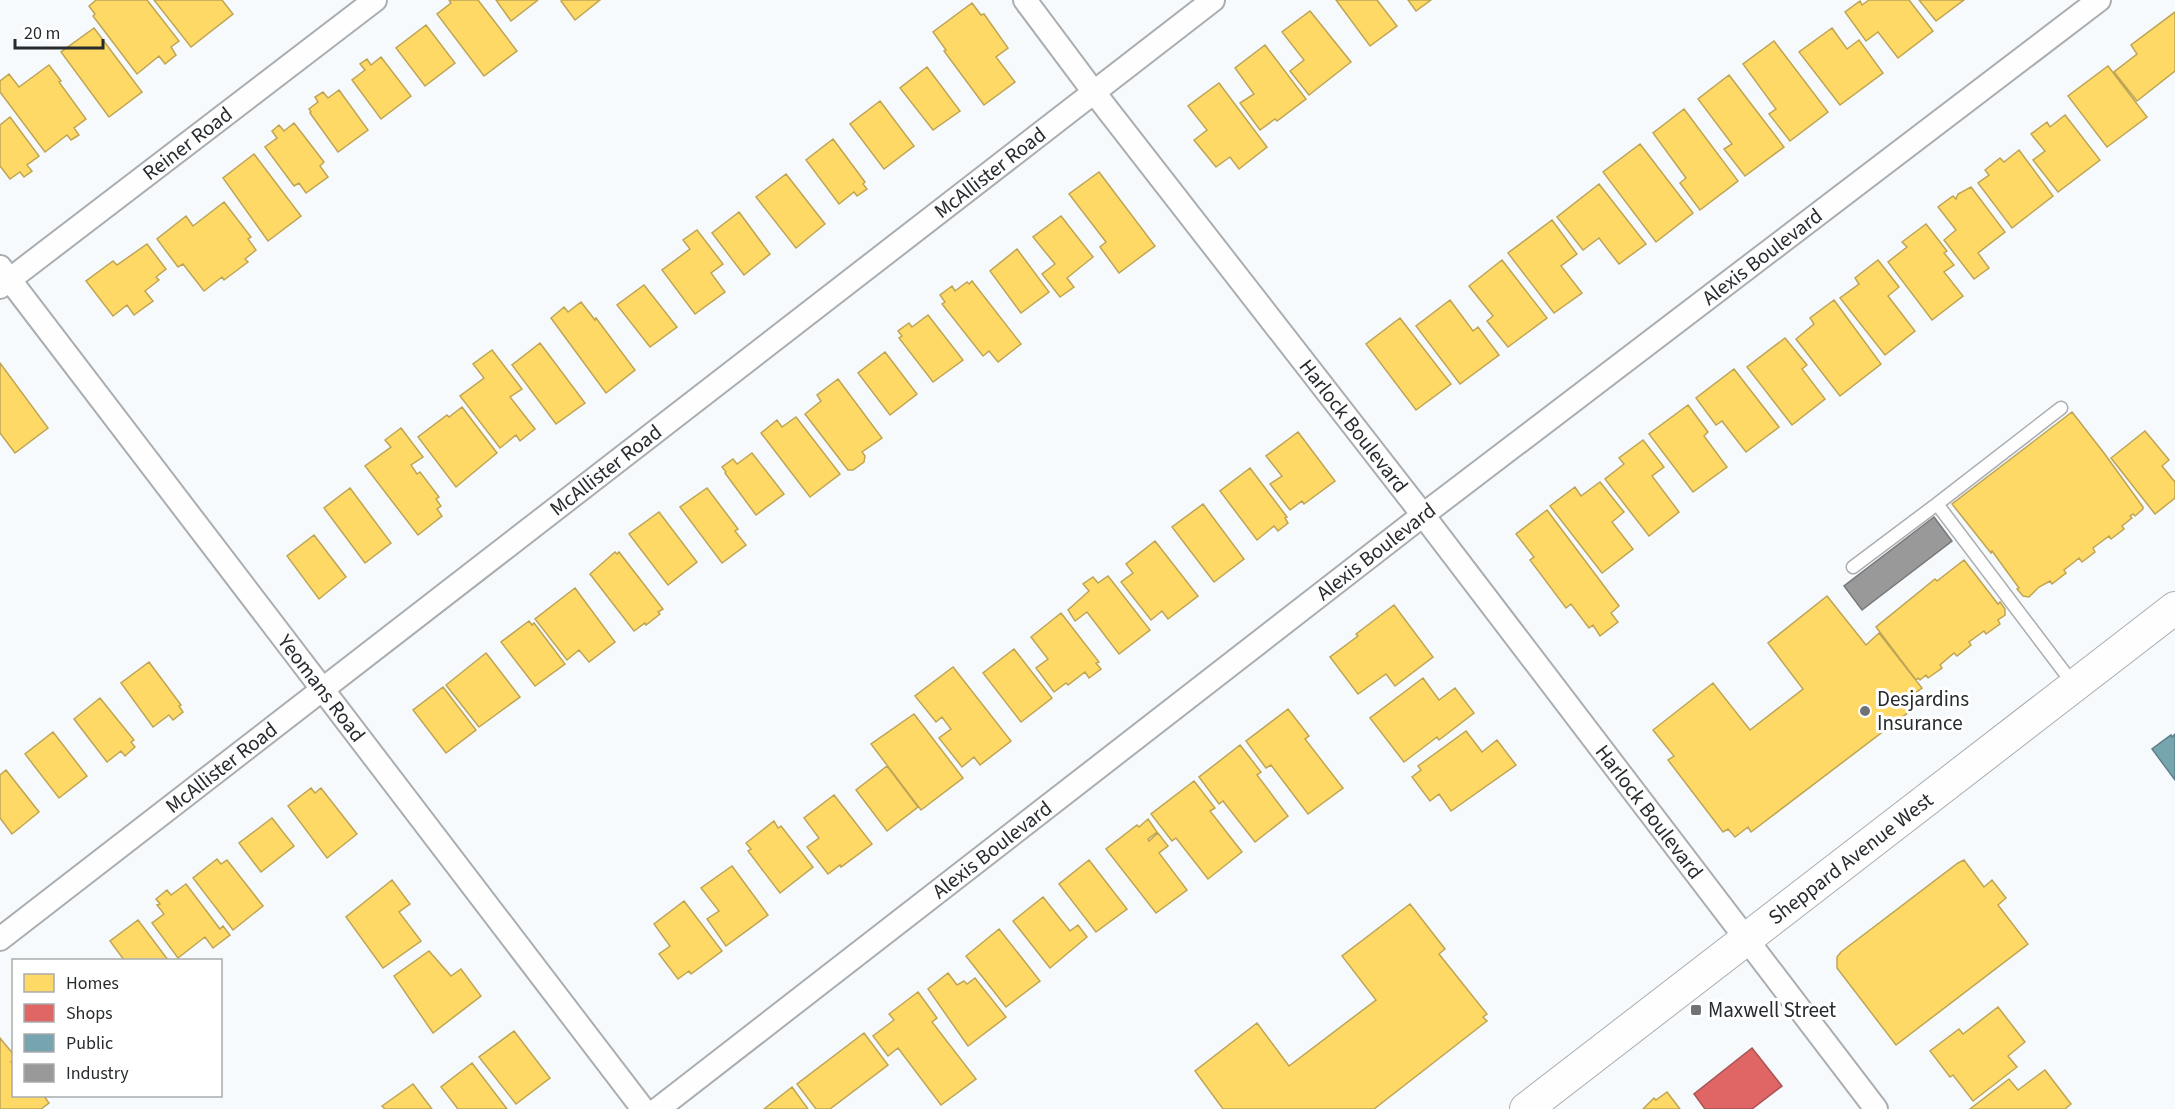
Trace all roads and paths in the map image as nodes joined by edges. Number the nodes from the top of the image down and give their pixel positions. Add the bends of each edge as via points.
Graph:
1 (375, 0) edge
2 (1025, 0) edge
3 (1213, 0) edge
4 (2098, 0) edge
5 (1093, 91) junction
6 (3, 278) edge
7 (2061, 408) dead end
8 (1937, 504) junction
9 (1423, 514) junction
10 (1853, 567) dead end
11 (2175, 608) edge
12 (2074, 685) junction
13 (324, 689) junction
14 (0, 939) edge
15 (1748, 939) junction
16 (643, 1109) edge
17 (658, 1109) edge
18 (1526, 1109) edge
19 (1876, 1109) edge

1 - 6 street, Reiner Road
2 - 5 street, Harlock Boulevard
3 - 5 street, McAllister Road
4 - 9 street, Alexis Boulevard
5 - 9 street, Harlock Boulevard
5 - 13 street, McAllister Road
6 - 13 street, Yeomans Road
7 - 8 lane
8 - 10 lane
8 - 12 lane
9 - 15 street, Harlock Boulevard
9 - 17 street, Alexis Boulevard
11 - 12 main road, Sheppard Avenue West
12 - 15 main road, Sheppard Avenue West
13 - 14 street, McAllister Road
13 - 16 street, Yeomans Road
15 - 18 main road, Sheppard Avenue West
15 - 19 street

